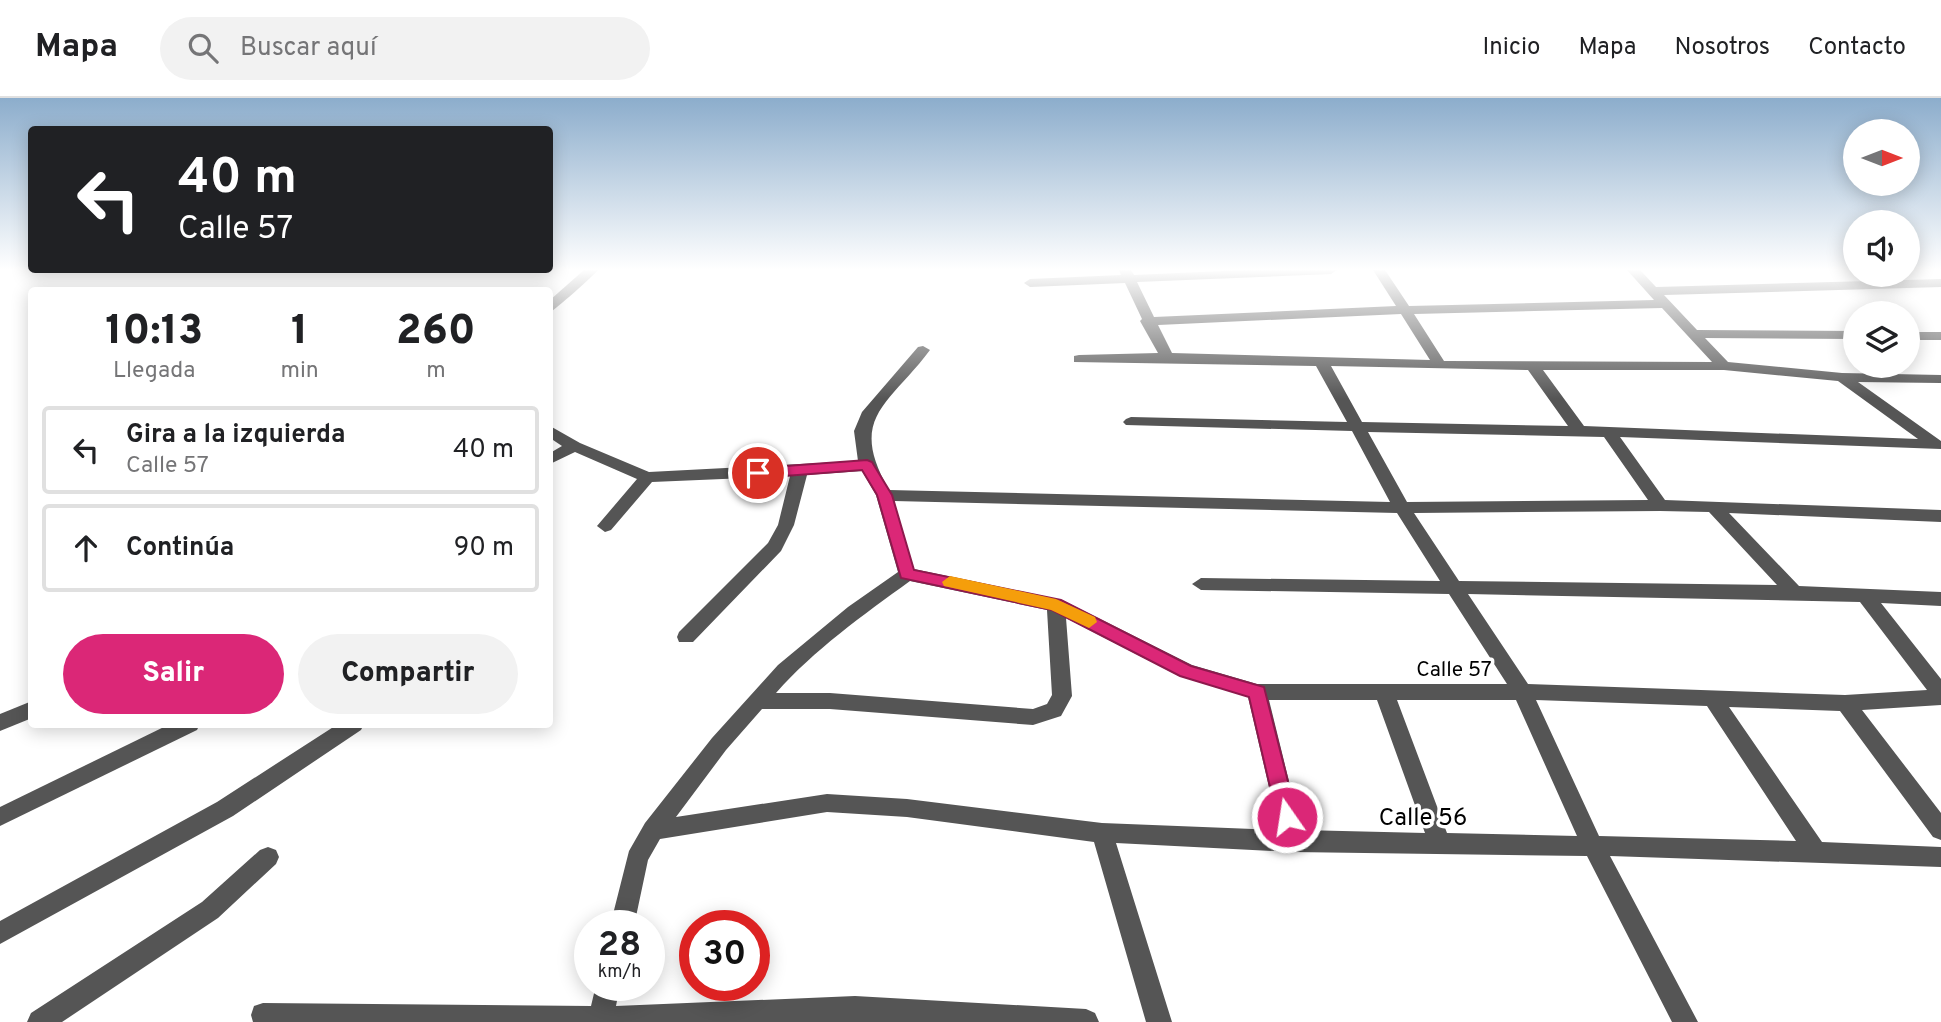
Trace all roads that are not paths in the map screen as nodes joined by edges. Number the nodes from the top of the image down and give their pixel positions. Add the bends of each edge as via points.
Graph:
1 (1144, 313) edge
2 (1332, 313) edge
3 (1407, 313) edge
4 (1675, 313) edge
5 (1147, 321) junction
6 (1694, 334) junction
7 (1843, 335) edge
8 (1920, 336) edge
9 (1941, 336) edge
10 (923, 350) dead end
11 (1167, 357) junction
12 (1079, 359) dead end
13 (1321, 361) junction
14 (1440, 365) junction
15 (1532, 365) junction
16 (1724, 366) junction
17 (1842, 377) junction
18 (1941, 379) edge
19 (1131, 422) dead end
20 (1357, 427) junction
21 (1579, 430) junction
22 (1608, 432) junction
23 (553, 434) edge
24 (574, 446) junction
25 (1938, 447) edge
26 (553, 457) edge
27 (867, 465) junction
28 (800, 470) junction
29 (647, 477) junction
30 (884, 495) junction
31 (1660, 505) junction
32 (1713, 506) junction
33 (1402, 508) junction
34 (1941, 516) edge
35 (605, 526) dead end
36 (907, 574) junction
37 (1201, 584) dead end
38 (1457, 589) junction
39 (1794, 592) junction
40 (1866, 597) junction
41 (1941, 598) edge
42 (1056, 605) junction
43 (686, 637) dead end
44 (1257, 692) junction
45 (1384, 692) junction
46 (1522, 692) junction
47 (1941, 695) edge
48 (1712, 698) junction
49 (758, 701) junction
50 (1845, 703) junction
51 (28, 711) edge
52 (0, 723) edge
53 (182, 728) edge
54 (348, 728) edge
55 (0, 817) edge
56 (653, 830) junction
57 (1941, 830) edge
58 (1102, 833) junction
59 (1293, 842) junction
60 (1440, 843) junction
61 (1592, 844) junction
62 (1815, 850) junction
63 (268, 857) dead end
64 (1941, 857) edge
65 (626, 910) edge
66 (0, 933) edge
67 (605, 1001) edge
68 (264, 1015) dead end
69 (601, 1019) junction
70 (627, 1020) edge
71 (40, 1022) edge
72 (1086, 1022) edge
73 (1159, 1022) edge
74 (1685, 1022) edge

1 - 5 street
2 - 5 street
3 - 14 street
4 - 6 street
5 - 11 street
6 - 7 street
6 - 16 street
8 - 9 street
10 - 27 street via 870,412 862,432
11 - 12 street
11 - 13 street
13 - 14 street
13 - 20 street
14 - 15 street
15 - 16 street
15 - 21 street
16 - 17 street
17 - 18 street
17 - 25 street
19 - 20 street
20 - 21 street
20 - 33 street
21 - 22 street
22 - 25 street
22 - 31 street
23 - 24 street
24 - 26 street
24 - 29 street
27 - 28 street
27 - 30 street
28 - 29 street
28 - 43 street via 786,525 775,547
29 - 35 street
30 - 33 street
30 - 36 street
31 - 32 street
31 - 33 street
32 - 34 street
32 - 39 street
33 - 38 street
36 - 42 street, Calle 57
36 - 49 street via 814,645
37 - 38 street
38 - 39 street
38 - 46 street
39 - 40 street
40 - 41 street
40 - 47 street
42 - 44 street, Calle 57 via 1186,671
42 - 49 street via 1062,696 1054,710 1033,717 830,701
44 - 45 street, Calle 57
44 - 59 street
45 - 46 street, Calle 57
45 - 60 street
46 - 48 street, Calle 57
46 - 61 street
47 - 50 street, Calle 57
48 - 50 street, Calle 57
48 - 62 street
49 - 56 street
50 - 57 street
51 - 52 street
53 - 55 street
54 - 66 street via 224,812
56 - 58 street, Calle 56 via 827,803 907,808
56 - 65 street via 637,858
58 - 59 street, Calle 56
58 - 73 street
59 - 60 street, Calle 56
60 - 61 street, Calle 56
61 - 62 street, Calle 56
61 - 74 street
62 - 64 street, Calle 56
63 - 71 street via 210,910
67 - 69 street
68 - 69 street
69 - 70 street
70 - 72 street via 855,1008

